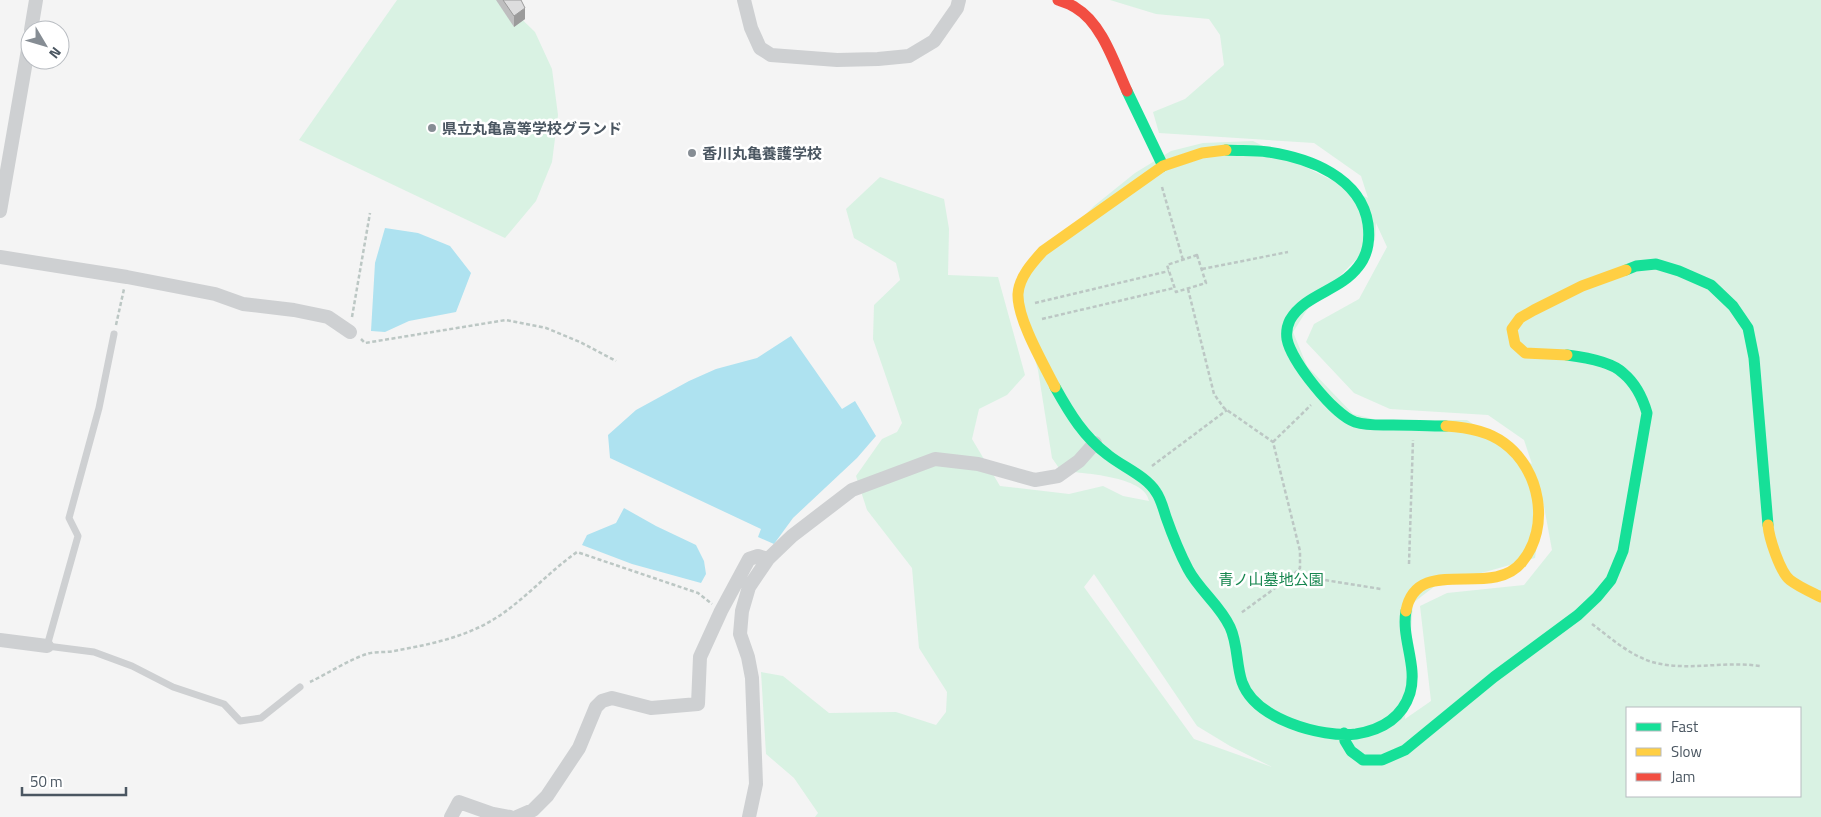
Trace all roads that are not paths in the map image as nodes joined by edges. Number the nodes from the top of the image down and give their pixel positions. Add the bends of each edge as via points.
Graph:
1 (36, 0) edge
2 (744, 0) edge
3 (959, 0) edge
4 (1058, 0) edge
5 (1080, 4) edge
6 (33, 20) edge
7 (24, 70) edge
8 (1160, 168) junction
9 (0, 210) edge
10 (0, 257) edge
11 (350, 332) road end
12 (114, 334) road end
13 (1095, 443) junction
14 (768, 559) junction
15 (1821, 597) edge
16 (0, 640) edge
17 (47, 646) junction
18 (300, 687) road end
19 (1344, 734) junction
20 (451, 817) edge
21 (510, 817) edge
22 (517, 817) edge
23 (749, 817) edge

1 - 6 street
2 - 3 street via 760,48 771,55 837,60 909,56 934,41 958,8
4 - 5 street
5 - 8 street via 1103,39
7 - 9 street
8 - 13 street via 1043,251 1027,269 1017,296 1035,347 1055,387 1083,434
8 - 19 street via 1202,153 1226,150 1267,152 1318,165 1348,183 1363,202 1369,221 1369,242 1356,270 1304,303 1291,318 1285,332 1288,345 1305,375 1344,416 1362,424 1463,427 1487,433 1507,444 1522,459 1537,493 1539,508 1532,548 1513,572 1481,580 1422,582 1412,593 1404,611 1413,683 1408,703 1385,727
10 - 11 street via 215,294 243,304 328,316
12 - 17 lane via 70,518 78,536
13 - 14 street via 1080,461 1058,476 1035,480 978,464 935,459 852,490 792,536
13 - 19 street via 1156,490 1177,547 1192,576 1231,626 1244,688 1262,709 1282,720 1311,730
14 - 22 street via 758,556 749,559 721,611 700,657 698,704 651,708 612,698 602,701 596,707 579,748 547,796 533,810
14 - 23 street via 750,587 742,611 740,634 752,678 756,784
15 - 19 street via 1788,579 1769,533 1754,358 1748,328 1733,306 1711,285 1656,264 1636,266 1582,286 1520,318 1512,329 1515,344 1525,353 1593,359 1624,372 1642,397 1647,413 1623,551 1611,580 1578,615 1494,676 1406,750 1382,760 1363,760 1350,752
16 - 17 street
17 - 18 lane via 94,652 132,666 173,687 224,704 240,721 261,718
20 - 21 street via 459,802

